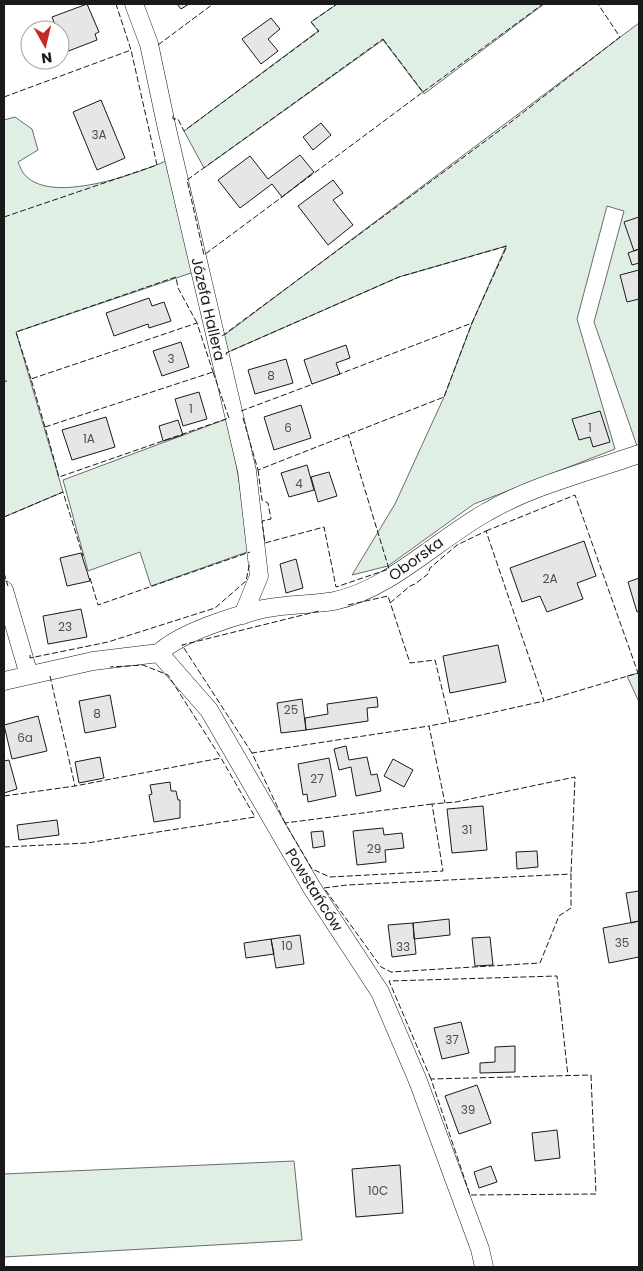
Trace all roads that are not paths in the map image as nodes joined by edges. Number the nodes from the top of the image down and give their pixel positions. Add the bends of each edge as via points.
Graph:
1 (134, 4) edge
2 (639, 454) edge
3 (4, 590) edge
4 (243, 615) junction
5 (159, 653) junction
6 (29, 675) junction
7 (4, 681) edge
8 (484, 1267) edge

1 - 4 street, Józefa Hallera via 149,44 247,470 259,576
2 - 4 street, Oborska via 520,496 488,511 447,536 386,581 336,601 263,609
3 - 6 street
4 - 5 street, Oborska via 170,643
5 - 6 street via 93,661
5 - 8 street, Powstańców via 209,710 298,866 380,992 418,1081
6 - 7 street

